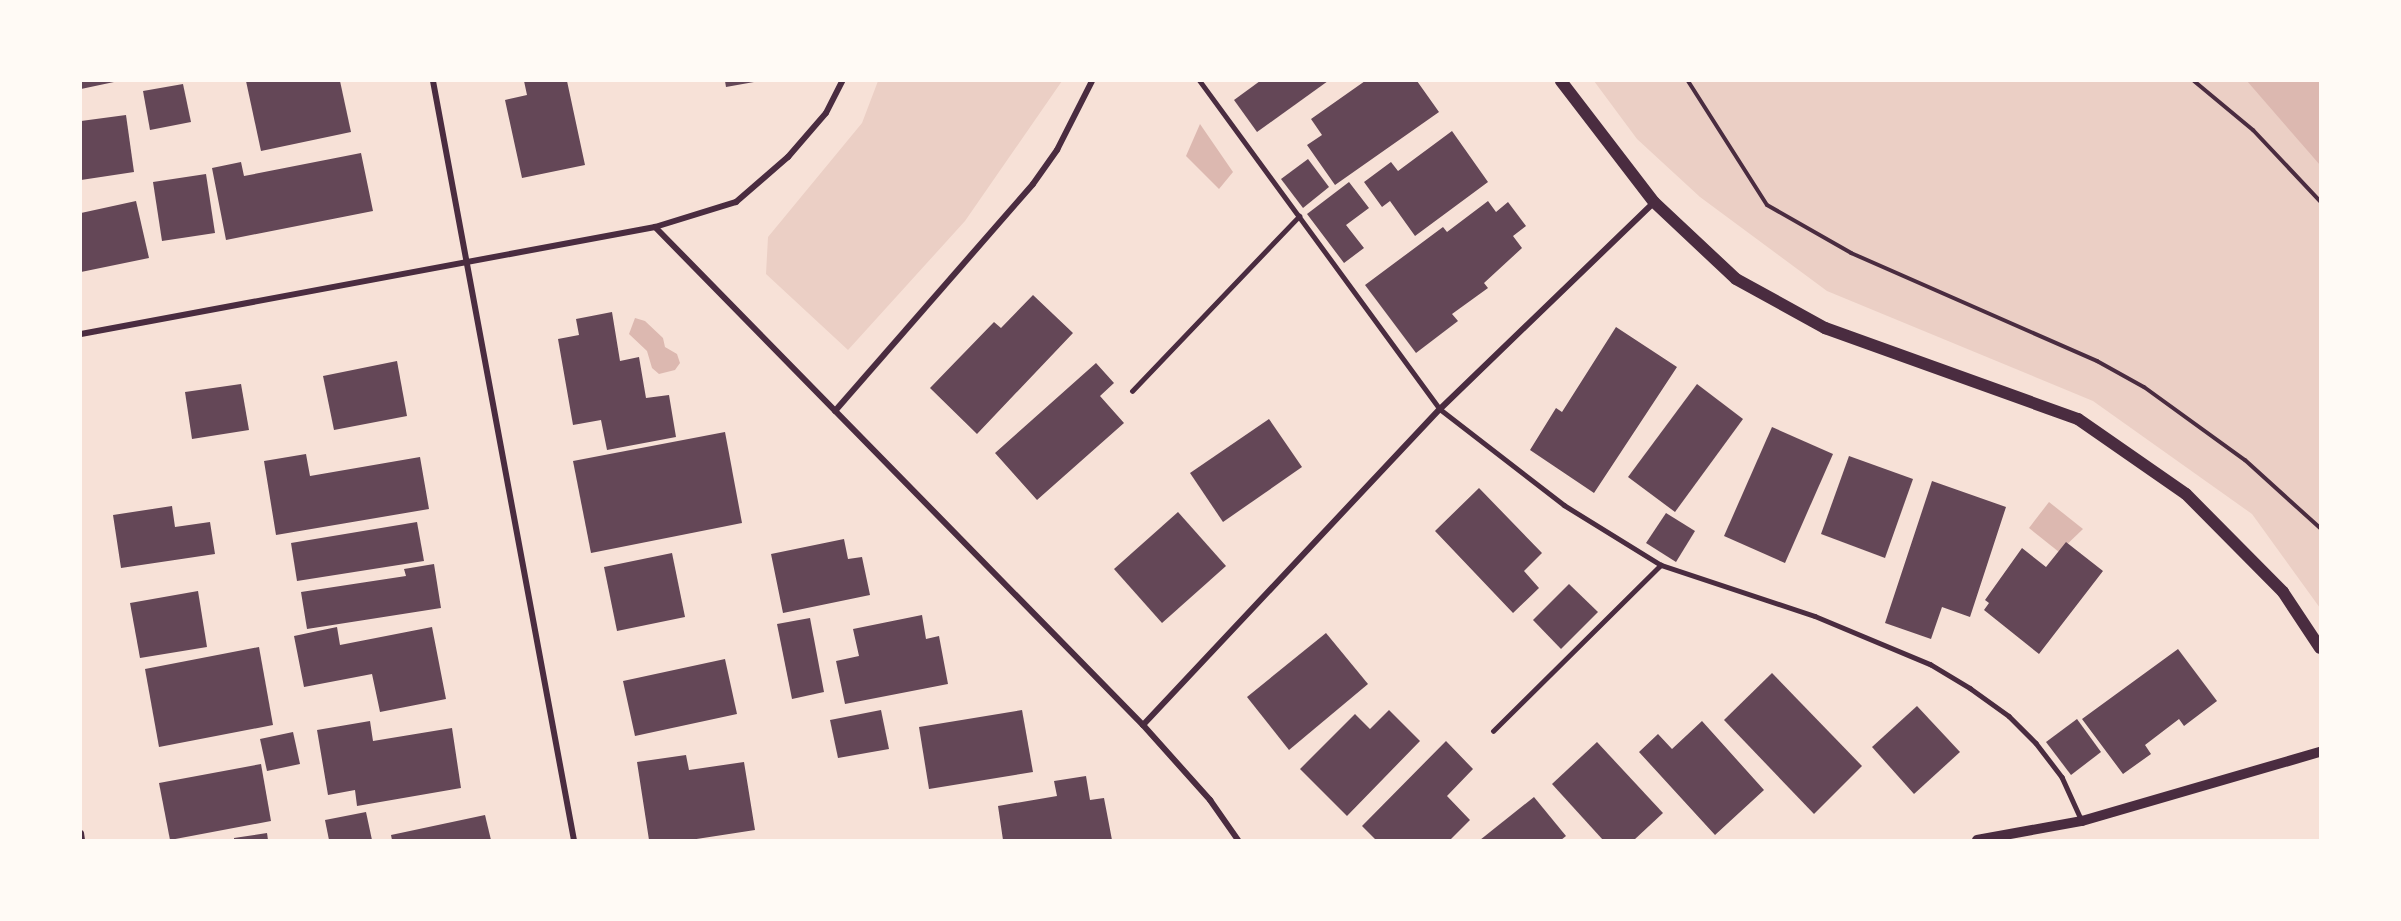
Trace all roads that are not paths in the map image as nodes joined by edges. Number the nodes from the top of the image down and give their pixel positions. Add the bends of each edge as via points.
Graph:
1 (433, 81) edge
2 (842, 81) edge
3 (1092, 81) edge
4 (1200, 81) edge
5 (1561, 81) edge
6 (1654, 202) junction
7 (1299, 216) junction
8 (655, 227) junction
9 (466, 262) junction
10 (81, 334) edge
11 (1132, 391) dead end
12 (1440, 409) junction
13 (835, 411) junction
14 (1661, 565) junction
15 (2320, 648) edge
16 (1143, 725) junction
17 (1493, 731) dead end
18 (2320, 752) edge
19 (2082, 821) junction
20 (81, 833) edge
21 (82, 840) edge
22 (574, 840) edge
23 (1238, 840) edge
24 (1977, 840) edge

1 - 9 street
2 - 8 street via 826,112 788,157 736,202
3 - 13 street via 1058,150 1034,184
4 - 7 lane
5 - 6 main road
6 - 12 street
6 - 15 main road via 1736,279 1826,328 2078,419 2186,494 2283,592
7 - 11 lane
7 - 12 lane
8 - 9 street
8 - 13 street
9 - 10 street
9 - 22 street
12 - 14 lane via 1564,504
12 - 16 street
13 - 16 street
14 - 17 lane
14 - 19 lane via 1815,616 1930,664 1970,688 2009,716 2036,743 2062,777
16 - 23 street via 1210,800
18 - 19 street
19 - 24 street
20 - 21 street

